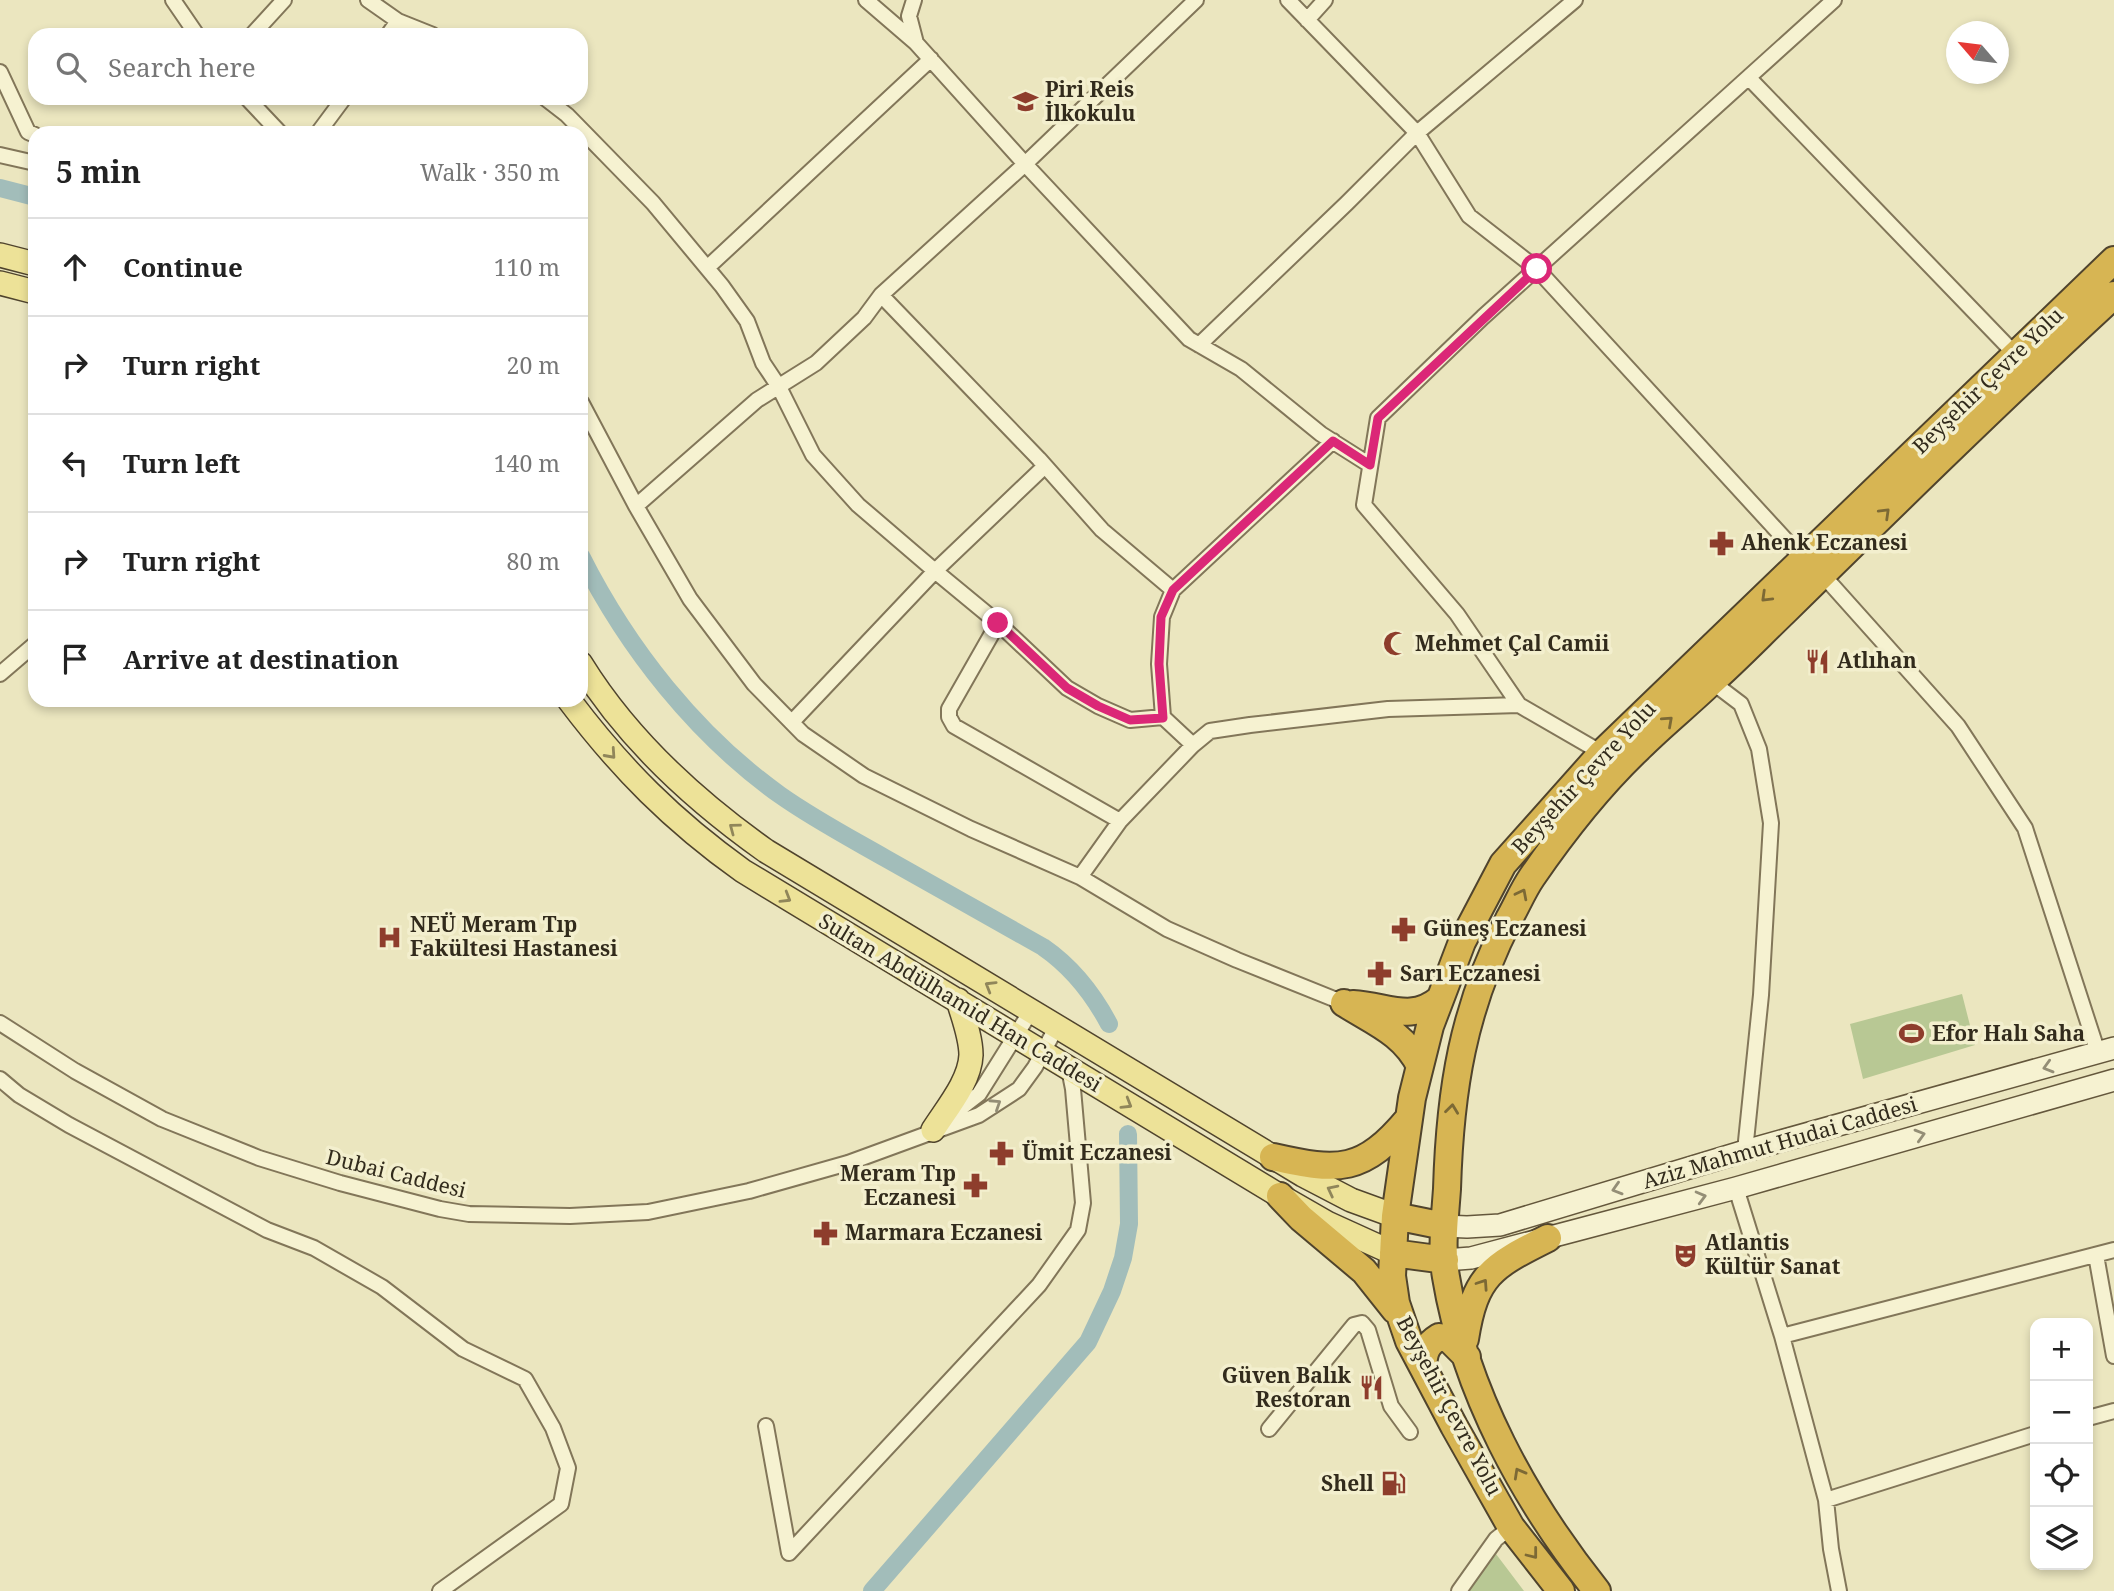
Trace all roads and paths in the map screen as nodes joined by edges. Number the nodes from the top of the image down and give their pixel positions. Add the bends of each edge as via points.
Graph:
1 (173, 0) edge
2 (284, 0) edge
3 (368, 0) edge
4 (866, 0) edge
5 (914, 0) edge
6 (1195, 0) edge
7 (1288, 0) edge
8 (1325, 0) edge
9 (1575, 0) edge
10 (1834, 0) edge
11 (1307, 20) junction
12 (398, 21) junction
13 (192, 28) edge
14 (258, 28) edge
15 (393, 28) edge
16 (416, 28) edge
17 (916, 43) junction
18 (931, 60) junction
19 (0, 72) edge
20 (1749, 78) junction
21 (254, 105) edge
22 (339, 105) edge
23 (554, 105) edge
24 (273, 126) edge
25 (323, 126) edge
26 (578, 126) edge
27 (28, 132) edge
28 (1417, 133) junction
29 (588, 136) edge
30 (0, 155) edge
31 (28, 161) edge
32 (1025, 164) junction
33 (0, 255) edge
34 (2114, 260) edge
35 (28, 262) edge
36 (707, 268) junction
37 (1537, 269) junction
38 (0, 283) edge
39 (28, 290) edge
40 (881, 295) junction
41 (2114, 295) edge
42 (1199, 345) junction
43 (2016, 355) junction
44 (779, 387) junction
45 (588, 415) edge
46 (1333, 441) junction
47 (1370, 465) junction
48 (1045, 466) junction
49 (636, 506) junction
50 (1813, 567) junction
51 (935, 571) junction
52 (1173, 590) junction
53 (998, 623) junction
54 (28, 650) edge
55 (0, 674) edge
56 (588, 674) edge
57 (1712, 682) junction
58 (1519, 705) junction
59 (574, 707) edge
60 (1163, 718) junction
61 (792, 722) junction
62 (1193, 745) junction
63 (1602, 753) junction
64 (1120, 821) junction
65 (1080, 877) junction
66 (1440, 999) junction
67 (958, 1000) junction
68 (1344, 1003) junction
69 (1031, 1011) junction
70 (0, 1023) edge
71 (1057, 1026) junction
72 (1016, 1036) junction
73 (2106, 1051) edge
74 (1042, 1053) junction
75 (1420, 1066) junction
76 (1069, 1069) junction
77 (0, 1079) edge
78 (2114, 1080) edge
79 (1409, 1118) junction
80 (933, 1130) junction
81 (1448, 1144) junction
82 (1745, 1151) junction
83 (1405, 1152) junction
84 (1273, 1157) junction
85 (1736, 1188) junction
86 (1280, 1196) junction
87 (1395, 1216) junction
88 (1444, 1226) junction
89 (1548, 1238) junction
90 (2114, 1250) edge
91 (1393, 1253) junction
92 (2096, 1255) junction
93 (1445, 1260) junction
94 (1400, 1316) junction
95 (1782, 1336) junction
96 (1465, 1352) junction
97 (2114, 1356) edge
98 (1423, 1367) junction
99 (2114, 1410) edge
100 (2093, 1416) edge
101 (766, 1426) dead end
102 (1269, 1429) dead end
103 (1410, 1432) dead end
104 (2030, 1436) edge
105 (1826, 1500) junction
106 (1511, 1527) junction
107 (440, 1591) edge
108 (1460, 1591) edge
109 (1561, 1591) edge
110 (1597, 1591) edge
111 (1839, 1591) edge

1 - 13 street
2 - 14 street
3 - 12 street
4 - 17 street
5 - 17 street via 909,16
6 - 32 street
7 - 11 street
8 - 11 street
9 - 28 street
10 - 20 street
11 - 28 street
12 - 15 street
12 - 16 street
17 - 18 street
18 - 32 street
18 - 36 street
19 - 27 street
20 - 37 street
20 - 43 street
21 - 24 street
22 - 25 street
23 - 26 street
28 - 37 street via 1469,216
28 - 42 street
29 - 36 street via 653,203
30 - 31 street
32 - 40 street
32 - 42 street
33 - 35 main road
34 - 43 highway, Beyşehir Çevre Yolu
36 - 44 street via 747,321 763,363
37 - 47 street via 1378,418
37 - 50 street
38 - 39 main road
40 - 44 street via 864,318 816,363
40 - 48 street
50 -> 41 highway, Beyşehir Çevre Yolu
42 - 46 street via 1241,369
43 - 50 highway, Beyşehir Çevre Yolu
44 - 49 street via 757,400
44 - 51 street via 813,455 858,505
45 - 49 street
46 - 47 street
46 - 52 street
47 - 58 street via 1364,505 1457,614
48 - 51 street
48 - 52 street via 1102,530
49 - 61 street via 690,599 754,684
50 - 57 highway, Beyşehir Çevre Yolu
50 -> 63 highway, Beyşehir Çevre Yolu
50 - 73 street via 1958,726 2025,828
51 - 53 street
51 - 61 street
52 - 60 street via 1161,617
53 - 60 street via 1067,688 1098,706 1130,720
53 - 64 street via 949,709 954,726
54 - 55 street
69 -> 56 main road, Sultan Abdülhamid Han Caddesi via 791,866 711,810 622,722
81 -> 57 highway, Beyşehir Çevre Yolu via 1467,1023 1493,950 1530,880 1588,803 1637,749
57 - 82 street via 1741,704 1759,749 1771,823 1761,995
58 - 62 street via 1388,709 1250,725 1210,731
58 - 63 street
59 -> 67 main road, Sultan Abdülhamid Han Caddesi via 642,788 702,841 766,886
60 - 62 street
61 - 65 street via 864,776
62 - 64 street
63 - 66 highway, Beyşehir Çevre Yolu via 1503,864 1462,942
64 - 65 street
65 - 68 street via 1186,938
66 - 68 highway via 1413,1013
66 - 75 highway, Beyşehir Çevre Yolu
67 - 72 main road, Sultan Abdülhamid Han Caddesi
67 - 80 main road via 971,1056 965,1078
68 - 75 highway via 1400,1037
69 - 71 main road, Sultan Abdülhamid Han Caddesi
69 - 72 street, Dubai Caddesi
70 - 80 street, Dubai Caddesi via 162,1119 258,1158 340,1184 469,1214 648,1212 750,1191 848,1163
71 - 74 street, Dubai Caddesi
71 - 84 main road, Sultan Abdülhamid Han Caddesi
72 - 74 main road, Sultan Abdülhamid Han Caddesi
72 - 80 street, Dubai Caddesi via 979,1094
73 -> 82 street, Aziz Mahmut Hudai Caddesi
74 - 76 main road, Sultan Abdülhamid Han Caddesi
80 -> 74 street, Dubai Caddesi via 979,1115 1019,1089
75 - 79 highway, Beyşehir Çevre Yolu
76 -> 86 main road, Sultan Abdülhamid Han Caddesi
76 - 101 street via 1083,1203 1078,1230 1039,1285 789,1553
77 - 107 street via 81,1131 267,1230 337,1261 382,1287 463,1349 525,1379 553,1428 568,1468 561,1504
85 -> 78 street, Aziz Mahmut Hudai Caddesi
79 - 83 highway, Beyşehir Çevre Yolu
79 - 84 highway via 1377,1151 1346,1166 1318,1167
81 - 83 highway via 1441,1167 1427,1178 1415,1170
81 - 88 highway, Beyşehir Çevre Yolu
82 -> 88 street, Aziz Mahmut Hudai Caddesi via 1500,1225
83 - 87 highway, Beyşehir Çevre Yolu
87 -> 84 main road, Sultan Abdülhamid Han Caddesi via 1351,1200
89 -> 85 street, Aziz Mahmut Hudai Caddesi
85 - 95 street
86 - 91 main road, Sultan Abdülhamid Han Caddesi
86 - 94 highway via 1364,1270
87 - 88 highway
87 - 91 highway, Beyşehir Çevre Yolu
88 - 93 highway, Beyşehir Çevre Yolu
89 - 93 street, Aziz Mahmut Hudai Caddesi
96 -> 89 highway via 1470,1310 1486,1276 1510,1257
90 - 92 street
91 - 93 highway
91 - 94 highway, Beyşehir Çevre Yolu via 1392,1276
92 - 95 street
92 - 97 street
93 - 96 highway, Beyşehir Çevre Yolu
94 - 98 highway, Beyşehir Çevre Yolu
95 - 105 street
96 - 98 highway via 1439,1337 1424,1351
110 -> 96 highway, Beyşehir Çevre Yolu via 1533,1500 1486,1413
98 - 106 highway, Beyşehir Çevre Yolu
99 - 100 street
102 - 103 street via 1354,1325 1362,1324 1368,1330 1391,1406
104 - 105 street
105 - 111 street
106 - 108 street via 1496,1539
106 -> 109 highway, Beyşehir Çevre Yolu

